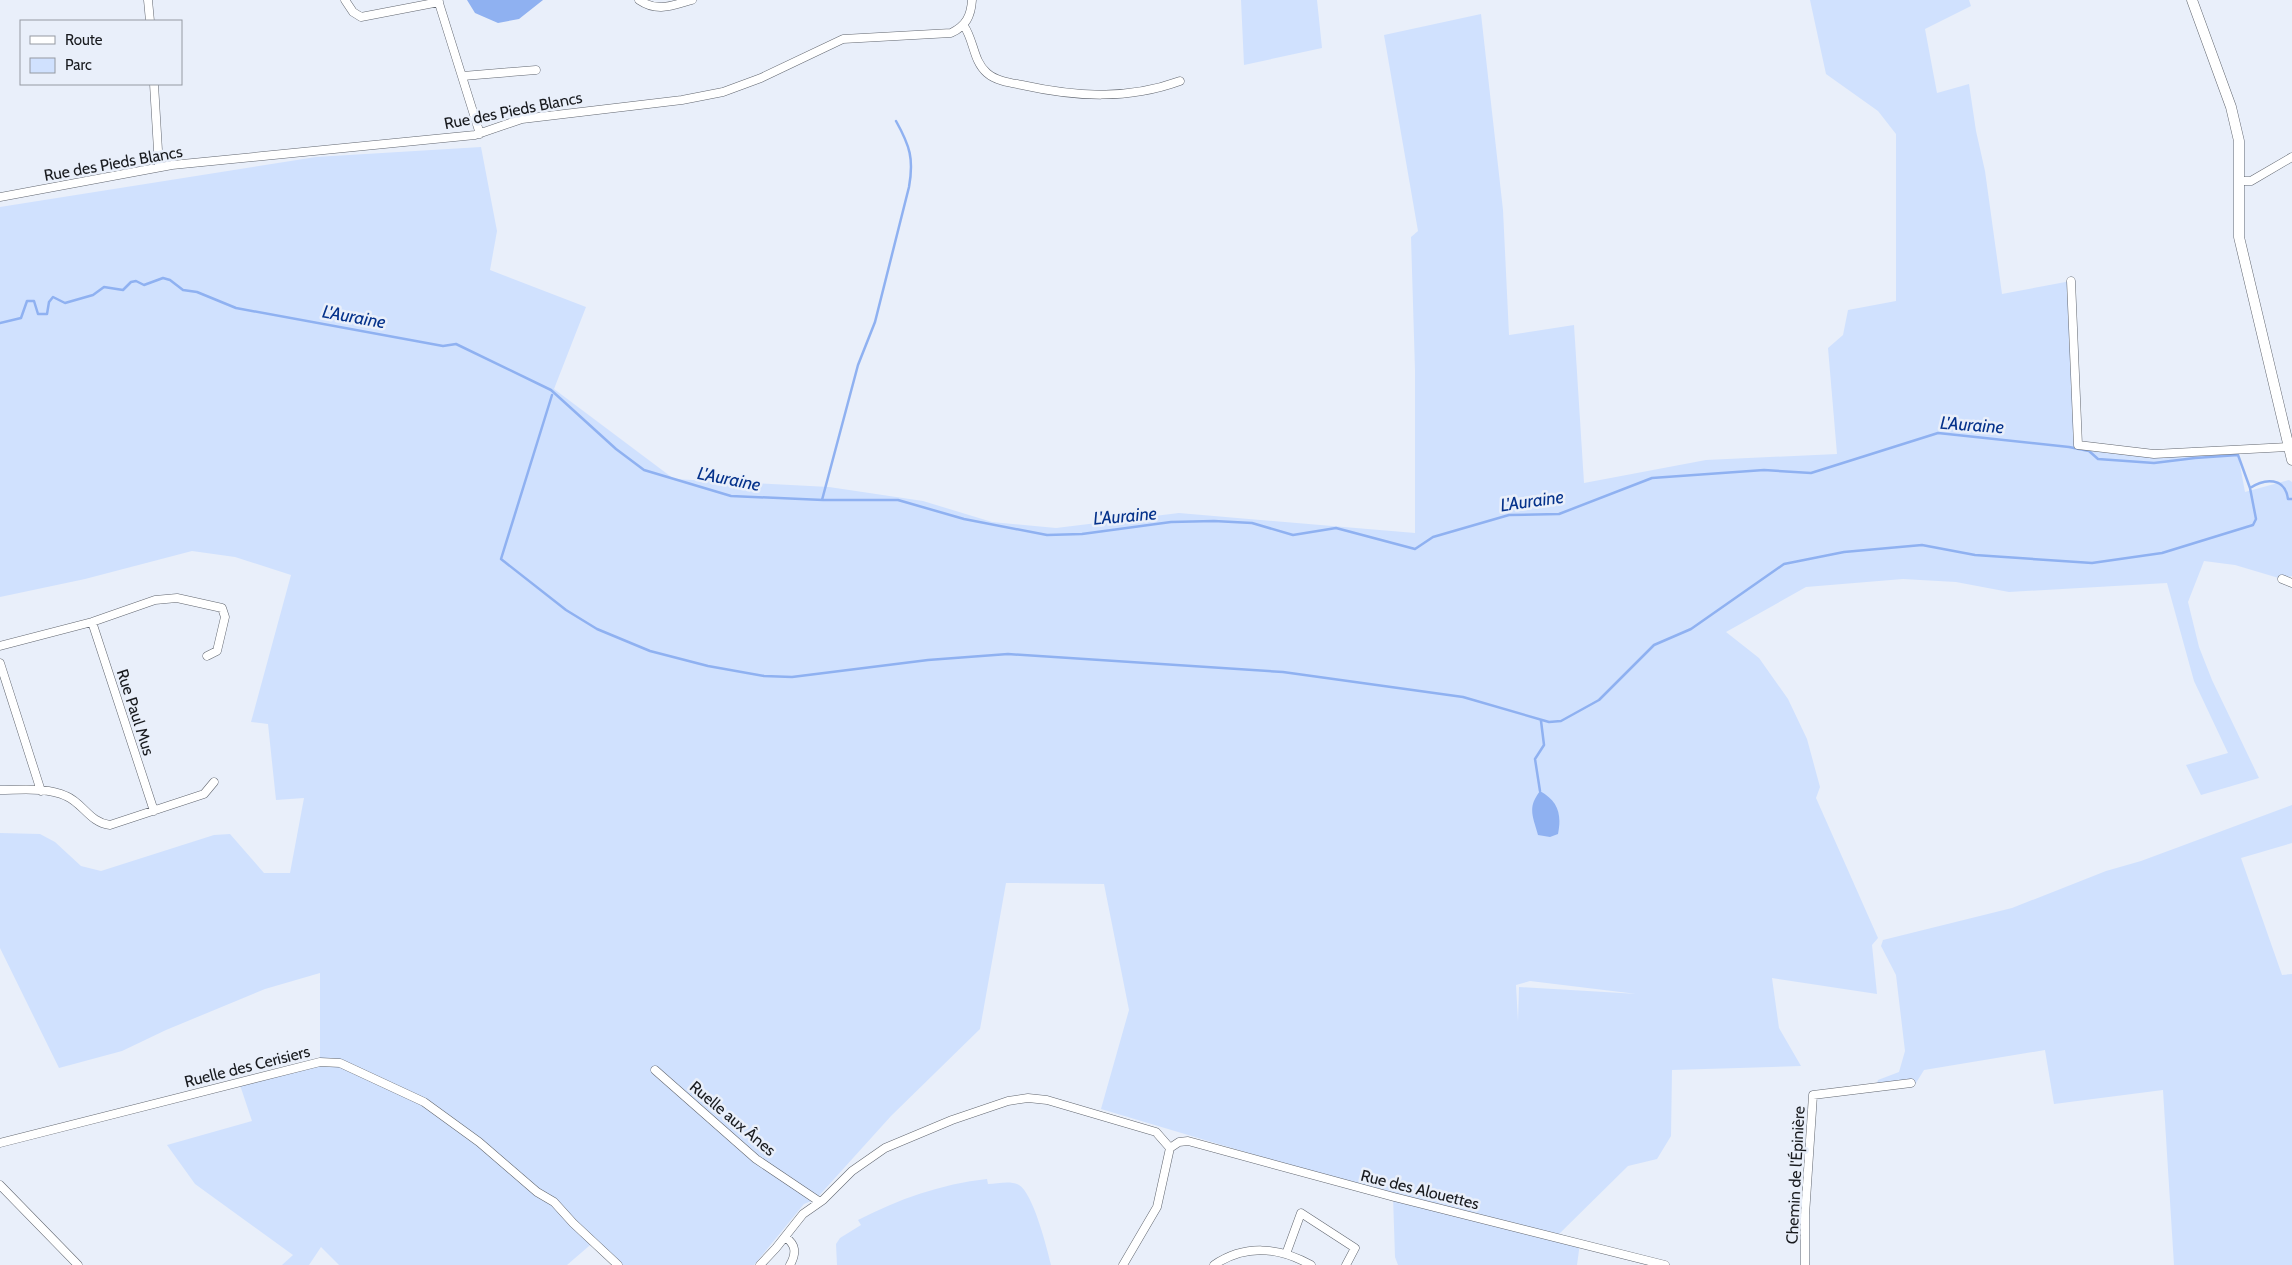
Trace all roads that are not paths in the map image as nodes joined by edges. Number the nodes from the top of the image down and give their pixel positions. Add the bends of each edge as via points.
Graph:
1 (148, 0) edge
2 (345, 0) edge
3 (639, 0) edge
4 (692, 0) edge
5 (972, 0) edge
6 (2192, 0) edge
7 (438, 1) edge
8 (150, 20) edge
9 (964, 26) junction
10 (536, 70) dead end
11 (463, 76) junction
12 (1180, 81) dead end
13 (154, 85) edge
14 (480, 134) junction
15 (2292, 157) edge
16 (160, 167) junction
17 (2238, 181) junction
18 (0, 197) edge
19 (2071, 281) dead end
20 (2289, 447) junction
21 (2292, 460) edge
22 (2282, 579) dead end
23 (2292, 583) edge
24 (92, 622) junction
25 (0, 646) edge
26 (207, 656) dead end
27 (0, 663) edge
28 (214, 782) dead end
29 (0, 790) edge
30 (42, 791) junction
31 (154, 811) junction
32 (654, 1070) dead end
33 (1911, 1083) dead end
34 (0, 1143) edge
35 (1170, 1148) junction
36 (0, 1185) edge
37 (820, 1202) junction
38 (785, 1237) junction
39 (1286, 1254) junction
40 (78, 1265) edge
41 (618, 1265) edge
42 (760, 1265) edge
43 (790, 1265) edge
44 (1123, 1265) edge
45 (1214, 1265) edge
46 (1311, 1265) edge
47 (1346, 1265) edge
48 (1665, 1265) edge
49 (1805, 1265) edge

1 - 8 street
2 - 7 street via 361,17
3 - 4 street via 661,9
5 - 9 street via 971,14
6 - 17 main road via 2231,107 2239,141
7 - 11 street
9 - 12 street via 981,67 1000,80 1043,90 1098,96 1158,89
9 - 14 street, Rue des Pieds Blancs via 939,35 843,39 761,78 723,92 522,119
10 - 11 street
11 - 14 street
13 - 16 street
14 - 16 street, Rue des Pieds Blancs
15 - 17 street via 2251,181
16 - 18 street, Rue des Pieds Blancs
17 - 20 main road via 2237,224 2241,252
19 - 20 street via 2078,445 2154,454
20 - 21 main road
22 - 23 street
24 - 25 street
24 - 26 street via 155,600 177,598 210,604 222,608 225,617 217,651
24 - 31 street, Rue Paul Mus
27 - 30 street
28 - 31 street via 204,794
29 - 30 street
30 - 31 street via 67,796 104,825
32 - 37 street, Ruelle aux Ânes via 756,1159
33 - 49 street, Chemin de l'Épinière via 1813,1095
34 - 41 street, Ruelle des Cerisiers via 320,1062 340,1063 424,1102 554,1202
35 - 37 street via 1156,1132 1047,1100 1008,1101 885,1148 852,1171
35 - 44 street via 1157,1207
35 - 48 street, Rue des Alouettes via 1179,1142 1188,1142
36 - 40 street
37 - 38 street via 803,1214
38 - 42 street
38 - 43 street via 795,1249
39 - 45 street via 1261,1249 1246,1251 1230,1254
39 - 46 street
39 - 47 street via 1301,1213 1355,1248

